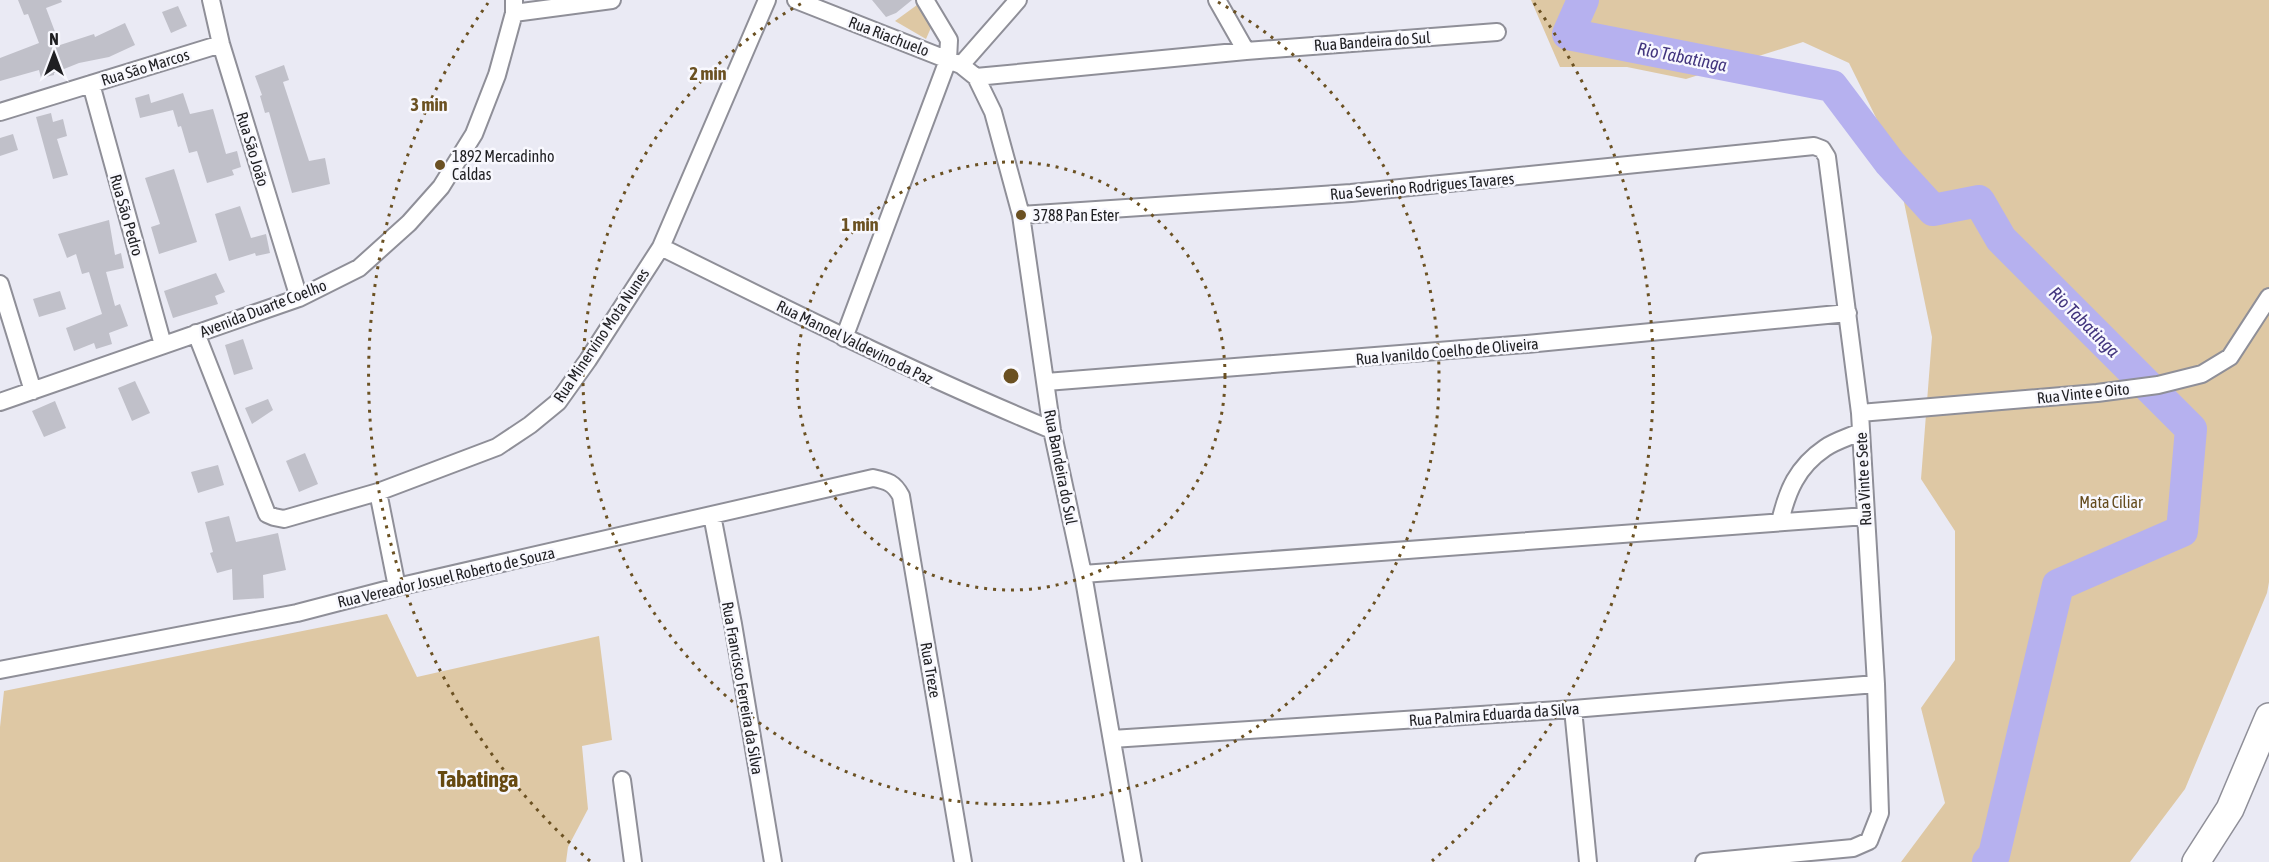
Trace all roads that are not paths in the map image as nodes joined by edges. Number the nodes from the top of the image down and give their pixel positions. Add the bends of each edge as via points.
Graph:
1 (211, 0) edge
2 (612, 0) edge
3 (767, 0) edge
4 (796, 0) edge
5 (925, 0) edge
6 (1018, 0) edge
7 (1217, 0) edge
8 (514, 7) edge
9 (1497, 32) dead end
10 (221, 44) junction
11 (1246, 51) junction
12 (954, 62) junction
13 (976, 77) junction
14 (91, 84) junction
15 (0, 112) edge
16 (1822, 148) joint
17 (1021, 215) junction
18 (661, 247) junction
19 (0, 284) edge
20 (2269, 297) edge
21 (299, 298) junction
22 (1848, 313) junction
23 (196, 333) junction
24 (844, 338) junction
25 (164, 345) junction
26 (1046, 382) junction
27 (33, 391) junction
28 (0, 402) edge
29 (1860, 413) junction
30 (1052, 430) junction
31 (1860, 432) junction
32 (891, 482) joint
33 (378, 492) junction
34 (712, 515) junction
35 (1866, 516) junction
36 (1780, 522) junction
37 (1083, 574) junction
38 (397, 587) junction
39 (0, 670) edge
40 (1876, 684) junction
41 (1573, 709) junction
42 (2269, 717) edge
43 (1112, 739) junction
44 (622, 780) dead end
45 (633, 862) edge
46 (773, 862) edge
47 (963, 862) edge
48 (1133, 862) edge
49 (1588, 862) edge
50 (1704, 862) edge
51 (2196, 862) edge

1 - 10 street, Rua São João
2 - 8 street
3 - 18 street, Rua Minervino Mota Nunes
4 - 12 street, Rua Riachuelo
5 - 12 street via 949,40
6 - 12 street
7 - 11 street
8 - 21 street, Avenida Duarte Coelho via 497,75 474,134 441,187 409,223 359,268
9 - 11 street, Rua Bandeira do Sul
10 - 14 street, Rua São Marcos
10 - 21 street, Rua São João
11 - 13 street, Rua Bandeira do Sul
12 - 13 street, Rua Bandeira do Sul
12 - 24 street
13 - 17 street, Rua Bandeira do Sul via 993,112
14 - 15 street, Rua São Marcos
14 - 25 street, Rua São Pedro
16 - 17 street, Rua Severino Rodrigues Tavares via 1351,193
16 - 22 street, Rua Vinte e Sete via 1827,156
17 - 26 street, Rua Bandeira do Sul
18 - 24 street, Rua Manoel Valdevino da Paz
18 - 33 street, Rua Minervino Mota Nunes via 558,402 497,447
19 - 27 street
20 - 29 street, Rua Vinte e Oito via 2230,357 2202,374 2097,393
21 - 23 street, Avenida Duarte Coelho
22 - 26 street, Rua Ivanildo Coelho de Oliveira via 1527,344
22 - 29 street, Rua Vinte e Sete
23 - 25 street, Avenida Duarte Coelho
23 - 33 street, Rua Minervino Mota Nunes via 267,514 284,519
24 - 30 street, Rua Manoel Valdevino da Paz
25 - 27 street, Avenida Duarte Coelho
26 - 30 street, Rua Bandeira do Sul
27 - 28 street, Avenida Duarte Coelho
29 - 31 street, Rua Vinte e Sete
30 - 37 street, Rua Bandeira do Sul
31 - 35 street, Rua Vinte e Sete
31 - 36 street via 1826,447 1800,471 1786,495
32 - 34 street, Rua Vereador Josuel Roberto de Souza via 873,478
32 - 47 street, Rua Treze via 901,496
33 - 38 street
34 - 38 street, Rua Vereador Josuel Roberto de Souza
34 - 46 street, Rua Francisco Ferreira da Silva
35 - 36 street
35 - 40 street, Rua Vinte e Sete
36 - 37 street
37 - 43 street, Rua Bandeira do Sul
38 - 39 street, Rua Vereador Josuel Roberto de Souza via 297,613
40 - 41 street, Rua Palmira Eduarda da Silva
40 - 50 street, Rua Vinte e Sete via 1880,813 1869,841 1853,849
41 - 43 street, Rua Palmira Eduarda da Silva
41 - 49 street
42 - 51 main road via 2230,809
43 - 48 street, Rua Bandeira do Sul
44 - 45 street

